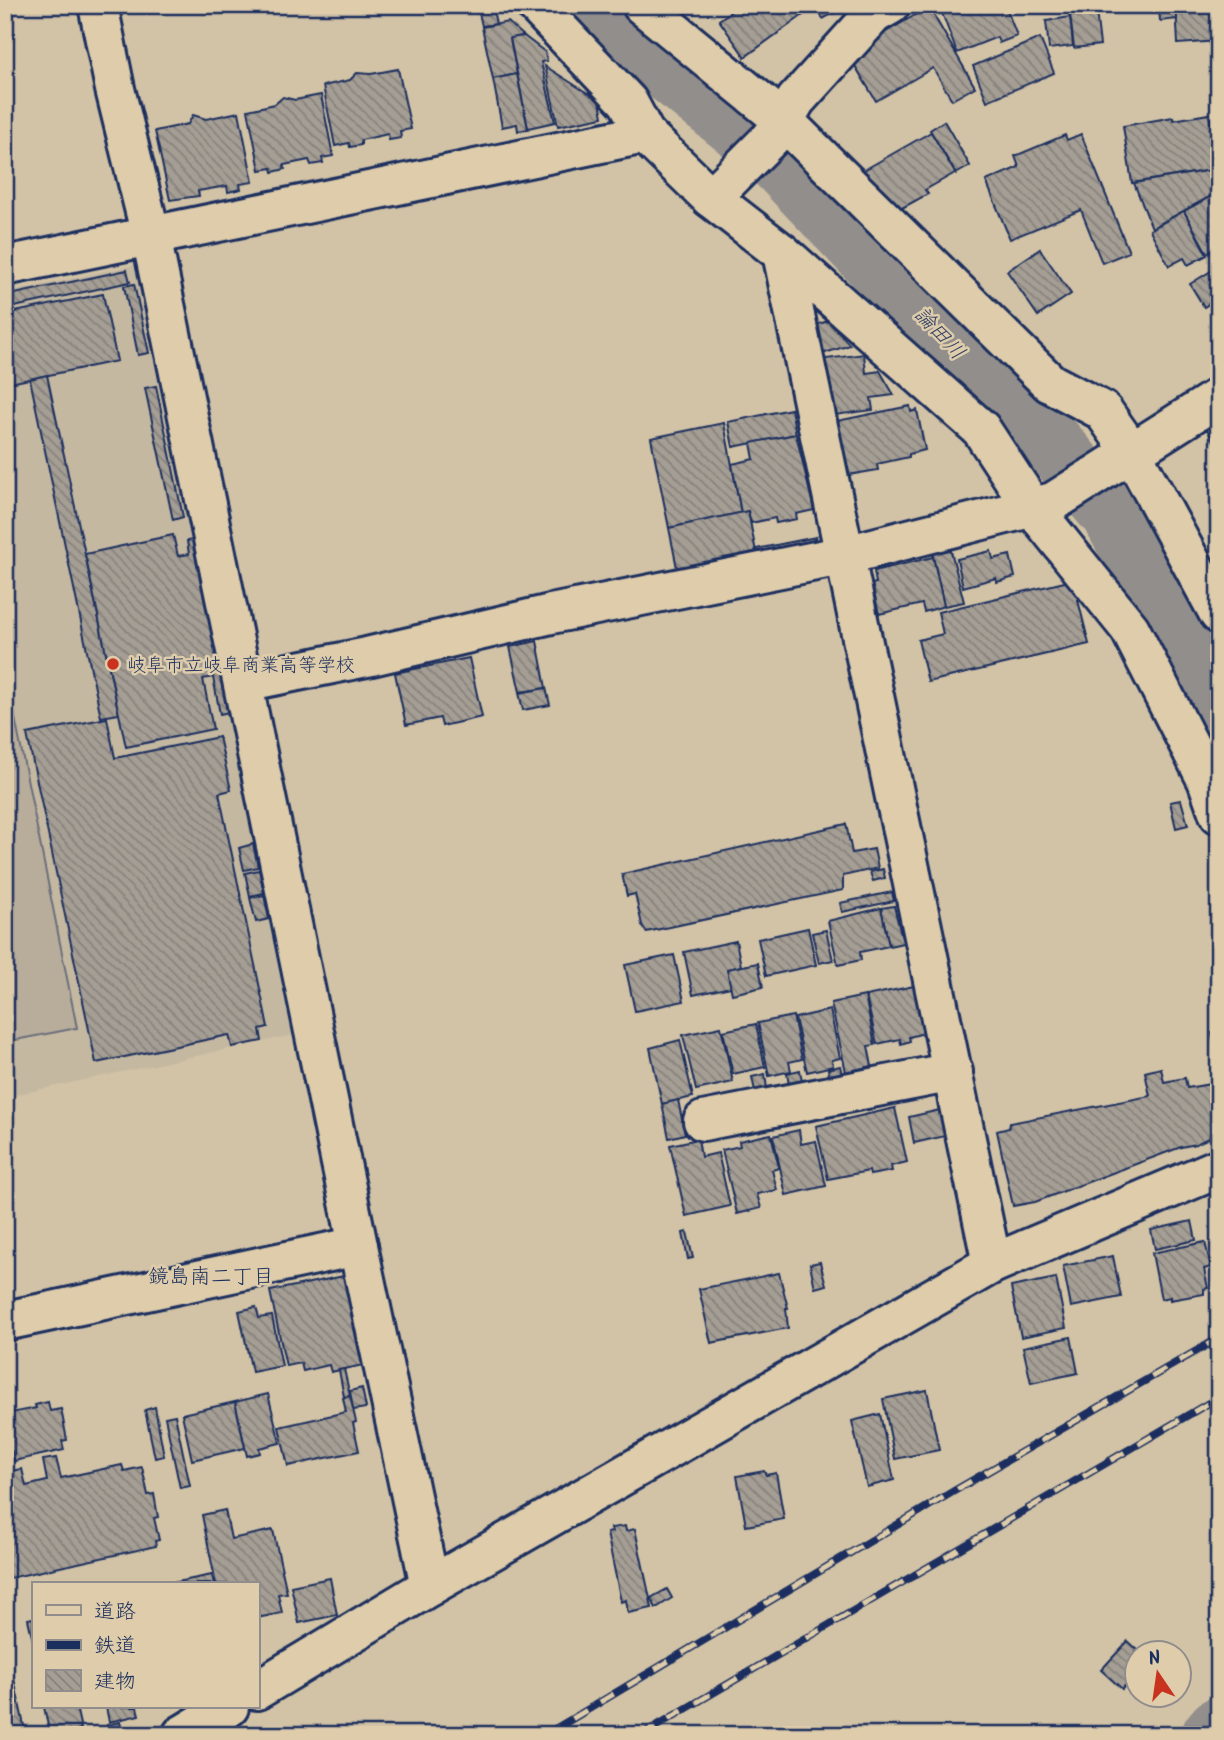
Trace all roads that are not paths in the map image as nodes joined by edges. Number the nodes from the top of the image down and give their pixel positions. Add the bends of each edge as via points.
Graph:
1 (98, 5) edge
2 (536, 5) edge
3 (642, 5) edge
4 (890, 5) edge
5 (781, 126) junction
6 (645, 134) junction
7 (718, 190) junction
8 (151, 236) junction
9 (782, 253) junction
10 (5, 266) edge
11 (1219, 397) edge
12 (1124, 455) junction
13 (1043, 505) junction
14 (846, 555) junction
15 (1219, 614) edge
16 (244, 682) junction
17 (1219, 814) edge
18 (953, 1072) junction
19 (703, 1121) dead end
20 (1219, 1167) edge
21 (358, 1246) junction
22 (992, 1264) junction
23 (5, 1321) edge
24 (430, 1586) junction
25 (259, 1689) edge
26 (227, 1708) edge
27 (182, 1735) edge

1 - 8 street
2 - 6 street via 628,102
3 - 5 street
4 - 5 street via 874,14 796,100
5 - 7 street
5 - 12 street via 1050,383 1103,411
6 - 7 street
6 - 8 street
7 - 9 street
8 - 10 street
8 - 16 street
9 - 13 street via 981,429
9 - 14 street
11 - 12 street
12 - 13 street
12 - 15 street
13 - 14 street
13 - 17 street via 1130,629 1207,780
14 - 16 street
14 - 18 street
16 - 21 street
18 - 19 street
18 - 22 street
20 - 22 street
21 - 23 street
21 - 24 street
22 - 24 street
24 - 25 street
26 - 27 street

